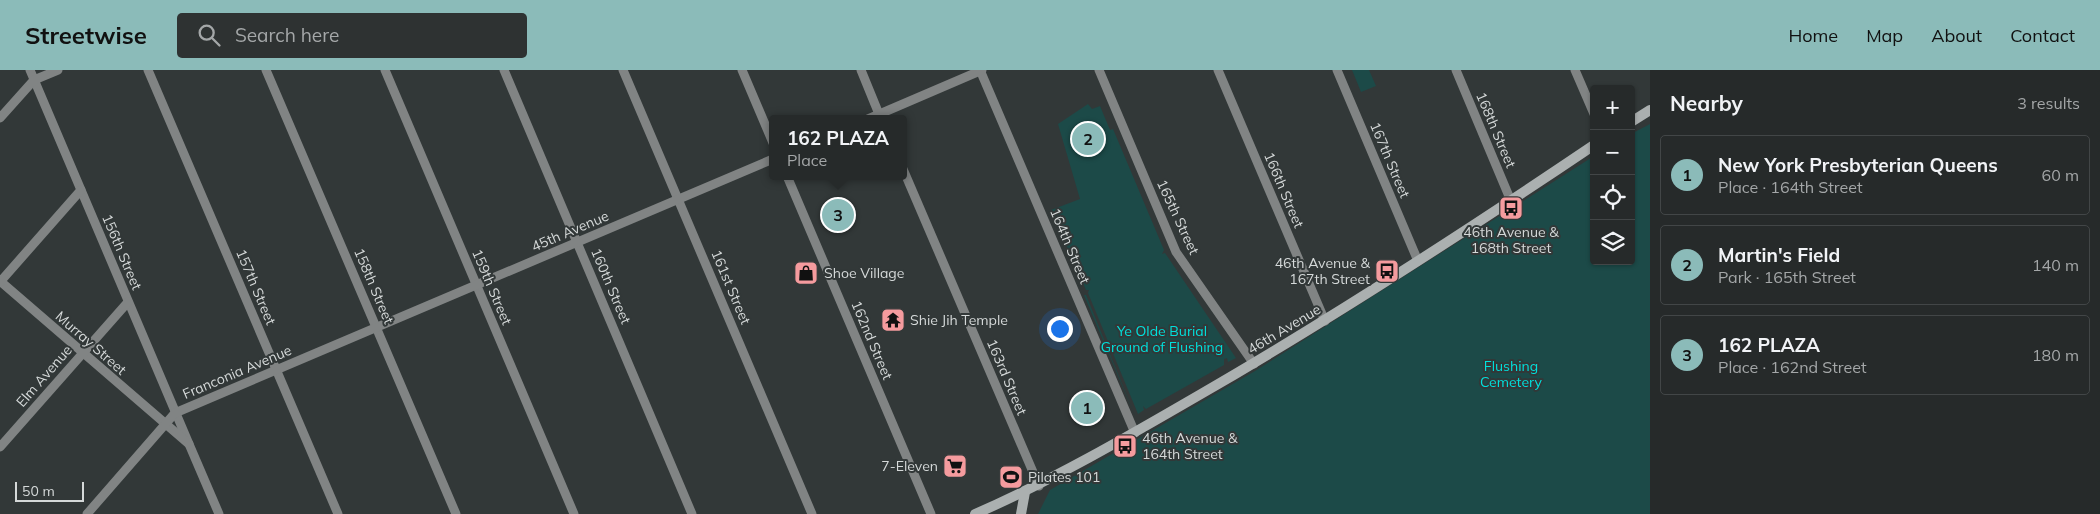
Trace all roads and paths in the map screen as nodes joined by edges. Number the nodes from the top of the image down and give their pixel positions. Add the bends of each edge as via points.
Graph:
1 (30, 70) edge
2 (58, 70) edge
3 (148, 70) edge
4 (266, 70) edge
5 (385, 70) edge
6 (504, 70) edge
7 (623, 70) edge
8 (742, 70) edge
9 (861, 70) edge
10 (981, 70) edge
11 (1099, 70) edge
12 (1218, 70) edge
13 (1337, 70) edge
14 (1456, 70) edge
15 (1575, 70) edge
16 (34, 80) junction
17 (1590, 105) edge
18 (1650, 110) edge
19 (881, 115) edge
20 (883, 115) edge
21 (0, 118) edge
22 (1635, 119) edge
23 (769, 134) edge
24 (1590, 148) edge
25 (769, 161) edge
26 (907, 178) edge
27 (789, 180) edge
28 (81, 190) junction
29 (679, 200) junction
30 (1512, 200) junction
31 (578, 243) junction
32 (1418, 261) junction
33 (0, 282) edge
34 (477, 285) junction
35 (128, 302) junction
36 (1325, 321) junction
37 (377, 328) junction
38 (82, 354) junction
39 (1254, 364) junction
40 (276, 371) junction
41 (175, 413) junction
42 (165, 425) junction
43 (1135, 433) junction
44 (189, 444) junction
45 (0, 447) edge
46 (1039, 486) junction
47 (1025, 492) junction
48 (991, 511) edge
49 (87, 514) edge
50 (219, 514) edge
51 (338, 514) edge
52 (456, 514) edge
53 (574, 514) edge
54 (692, 514) edge
55 (812, 514) edge
56 (931, 514) edge
57 (975, 514) edge
58 (1022, 514) edge

1 - 16 street, 156th Street
2 - 16 street
3 - 40 street, 157th Street
4 - 37 street, 158th Street
5 - 34 street, 159th Street
6 - 31 street, 160th Street
7 - 29 street, 161st Street
8 - 23 street
9 - 19 street
10 - 20 street
10 - 43 street, 164th Street
11 - 39 street, 165th Street via 1176,252
12 - 36 street, 166th Street
13 - 32 street, 167th Street
14 - 30 street, 168th Street
15 - 17 street
16 - 21 street
16 - 28 street, 156th Street
18 - 22 street
24 - 30 street, 46th Avenue
25 - 29 street, 45th Avenue
26 - 46 street, 163rd Street
27 - 56 street, 162nd Street
28 - 33 street
28 - 35 street, 156th Street
29 - 31 street, 45th Avenue
29 - 55 street, 161st Street
30 - 32 street, 46th Avenue
31 - 34 street, 45th Avenue
31 - 54 street, 160th Street
32 - 36 street, 46th Avenue
33 - 38 street, Murray Street
34 - 37 street, 45th Avenue
34 - 53 street, 159th Street
35 - 38 street, Elm Avenue
35 - 41 street, 156th Street
36 - 39 street, 46th Avenue
37 - 40 street, Franconia Avenue
37 - 52 street, 158th Street
38 - 42 street, Murray Street
38 - 45 street, Elm Avenue
39 - 43 street, 46th Avenue
40 - 41 street, Franconia Avenue
40 - 51 street, 157th Street
41 - 42 street, Franconia Avenue
41 - 44 street, 156th Street
42 - 44 street, 156th Street
42 - 49 street, Franconia Avenue
43 - 46 street, 46th Avenue
44 - 50 street, 156th Street
46 - 47 street, 46th Avenue
47 - 48 street, 46th Avenue
47 - 58 street
48 - 57 street, 46th Avenue

